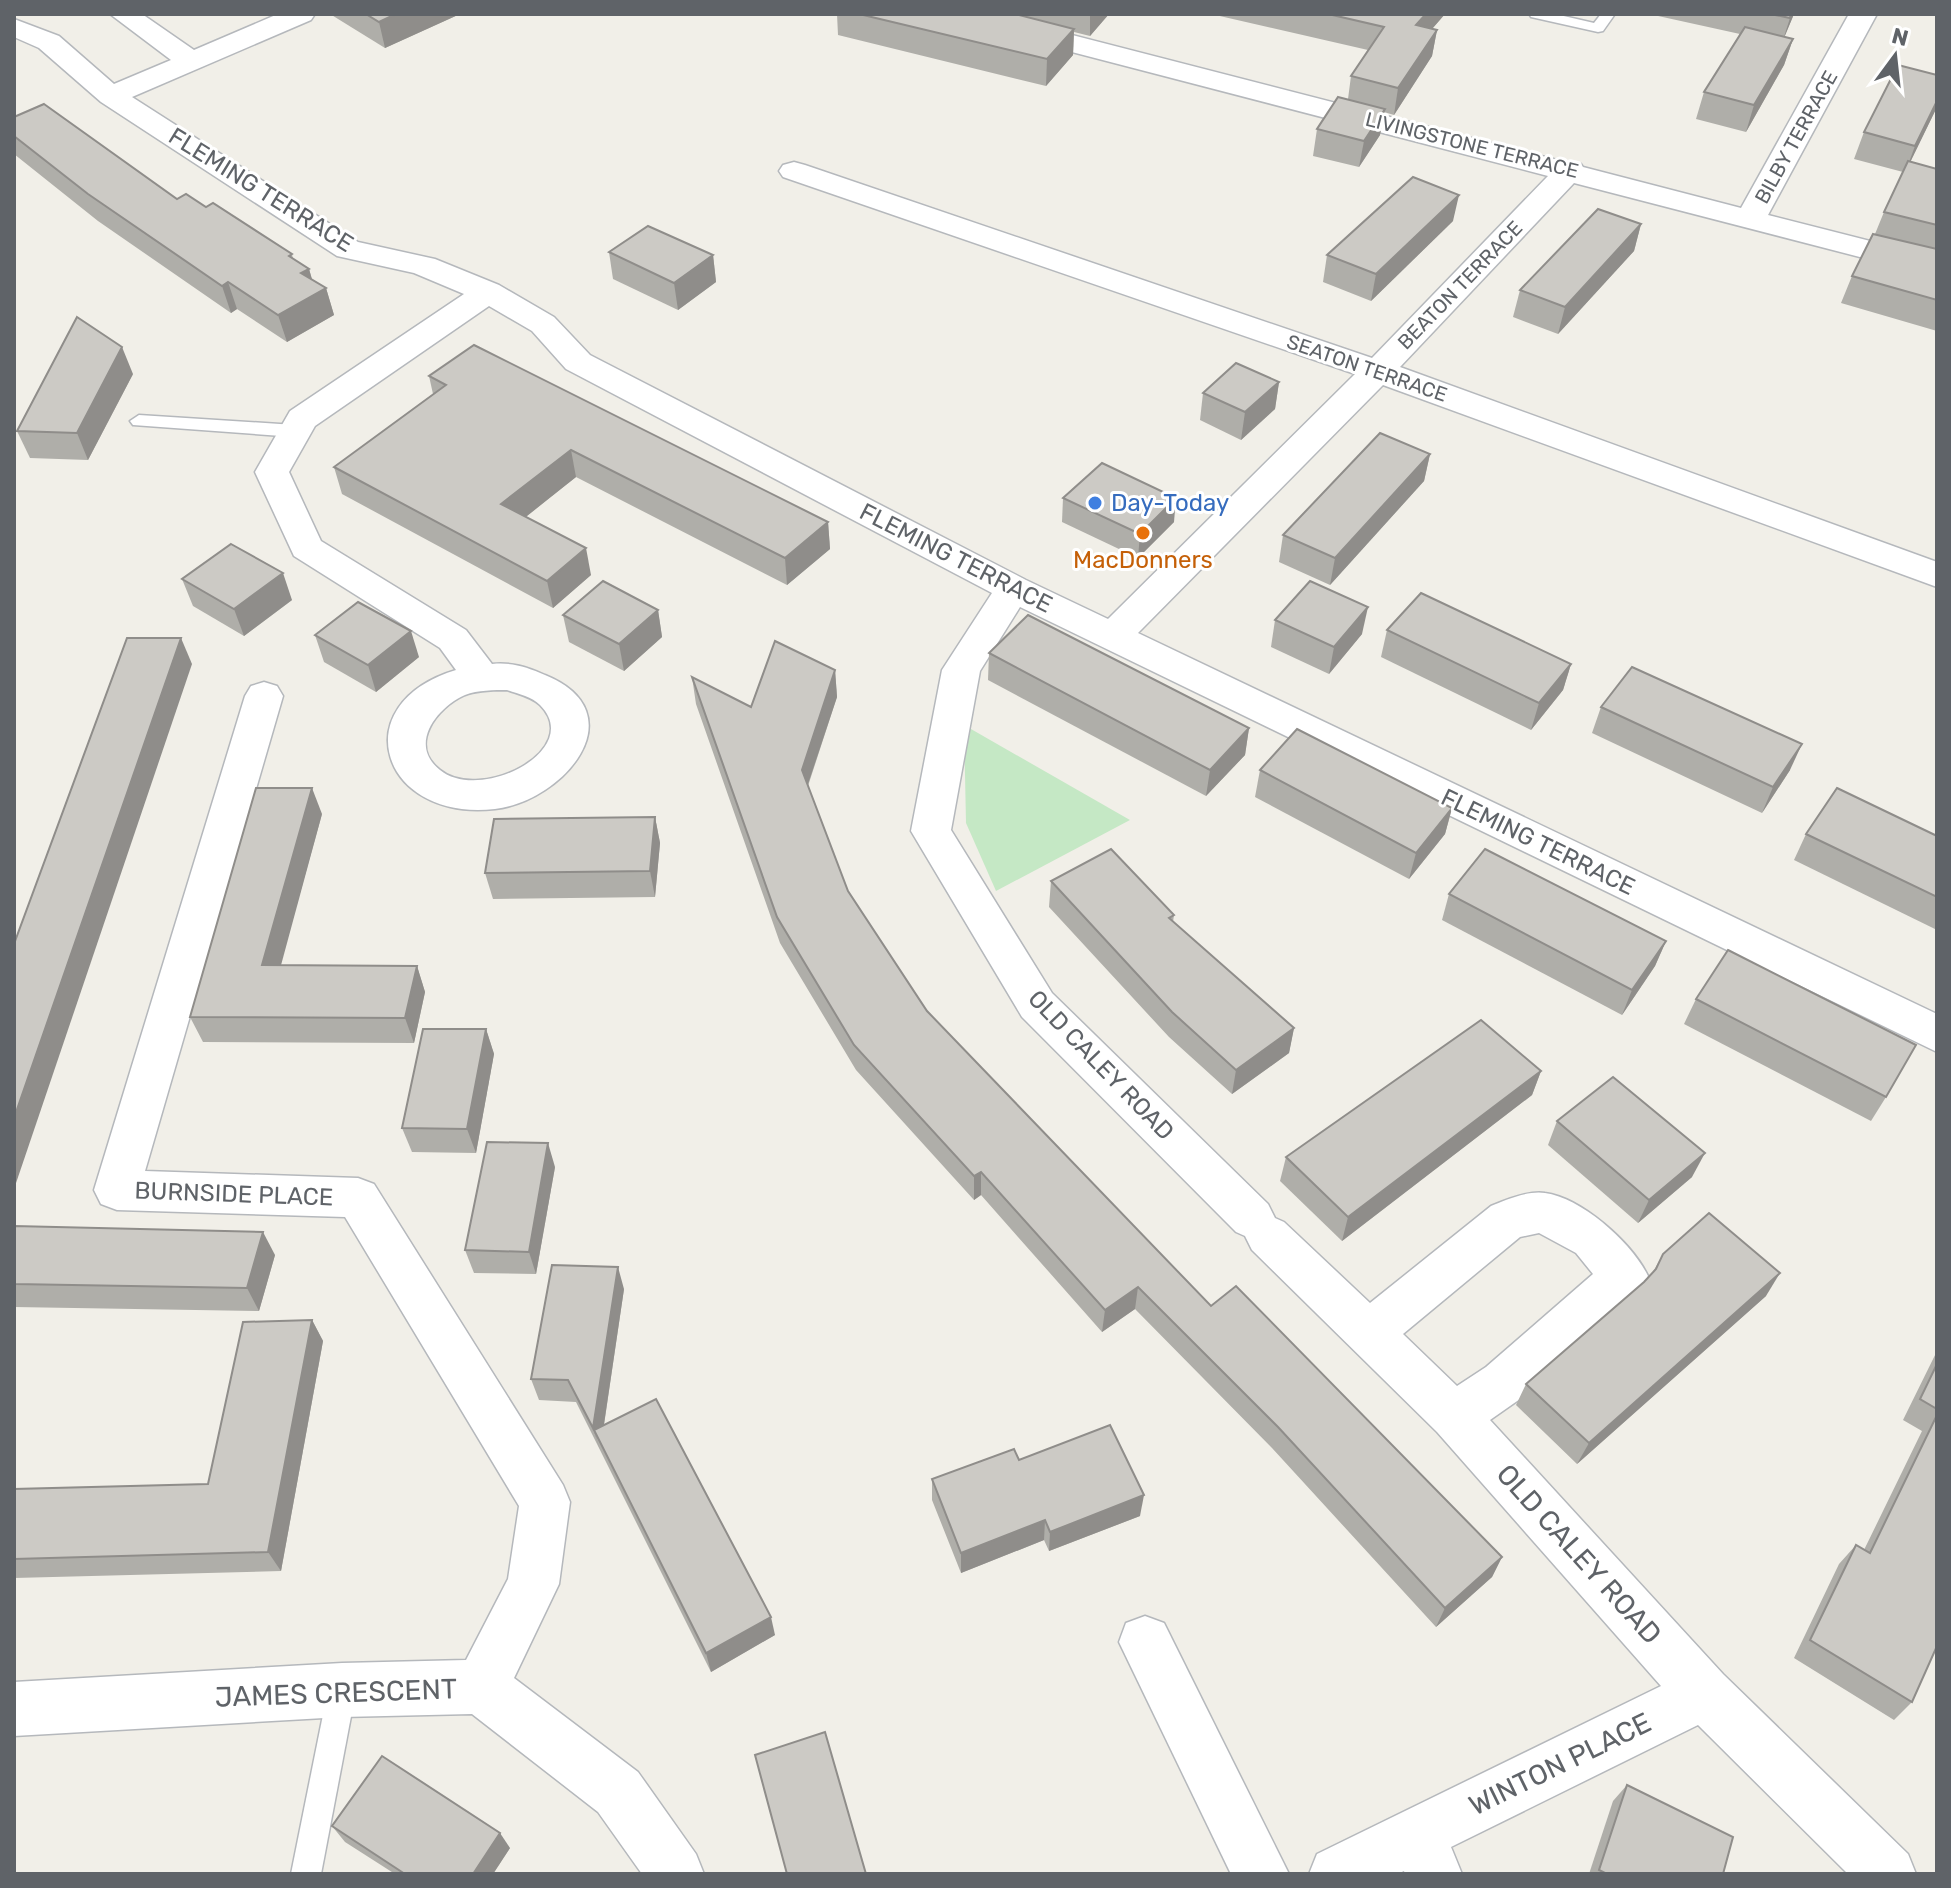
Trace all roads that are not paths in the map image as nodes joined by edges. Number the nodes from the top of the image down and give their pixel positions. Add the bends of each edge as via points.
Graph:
1 (124, 14) edge
2 (301, 14) edge
3 (959, 14) edge
4 (1536, 14) edge
5 (1608, 14) edge
6 (1863, 14) edge
7 (14, 27) edge
8 (191, 61) junction
9 (111, 96) junction
10 (1570, 170) junction
11 (794, 171) dead end
12 (1751, 218) junction
13 (1937, 268) edge
14 (488, 292) junction
15 (1378, 371) junction
16 (139, 421) dead end
17 (295, 431) junction
18 (1937, 575) edge
19 (1013, 589) junction
20 (1112, 637) junction
21 (482, 677) dead end
22 (264, 696) dead end
23 (1937, 1034) edge
24 (1369, 1333) junction
25 (1454, 1416) junction
26 (1145, 1642) dead end
27 (481, 1687) junction
28 (342, 1690) junction
29 (1704, 1693) junction
30 (14, 1709) edge
31 (1425, 1854) edge
32 (306, 1874) edge
33 (676, 1874) edge
34 (1261, 1874) edge
35 (1337, 1874) edge
36 (1888, 1874) edge

1 - 8 street
2 - 8 street
3 - 10 street, LIVINGSTONE TERRACE
4 - 5 lane via 1598,28
6 - 12 street, BILBY TERRACE
7 - 9 street, FLEMING TERRACE via 49,42
8 - 9 street
9 - 14 street, FLEMING TERRACE via 348,249 424,266
10 - 12 street, LIVINGSTONE TERRACE
10 - 15 street, BEATON TERRACE
11 - 15 street, SEATON TERRACE
12 - 13 street, LIVINGSTONE TERRACE
14 - 17 street via 302,419
14 - 19 street, FLEMING TERRACE via 543,324 578,362
15 - 18 street, SEATON TERRACE
15 - 20 street, BEATON TERRACE
16 - 17 lane
17 - 21 street via 272,472 307,548 453,639
19 - 20 street, FLEMING TERRACE
19 - 24 street, OLD CALEY ROAD via 961,670 931,831 1037,1005
20 - 23 street, FLEMING TERRACE
22 - 27 street, BURNSIDE PLACE via 117,1190 358,1198 545,1502 533,1584
24 - 25 street, OLD CALEY ROAD
24 - 25 street via 1507,1220 1543,1212 1592,1239 1624,1276 1503,1383
25 - 29 street, OLD CALEY ROAD
26 - 34 street
27 - 28 street, JAMES CRESCENT
27 - 33 street, JAMES CRESCENT via 618,1792
28 - 30 street, JAMES CRESCENT
28 - 32 lane
29 - 31 street, WINTON PLACE
29 - 36 street, OLD CALEY ROAD
31 - 35 street, WINTON PLACE

